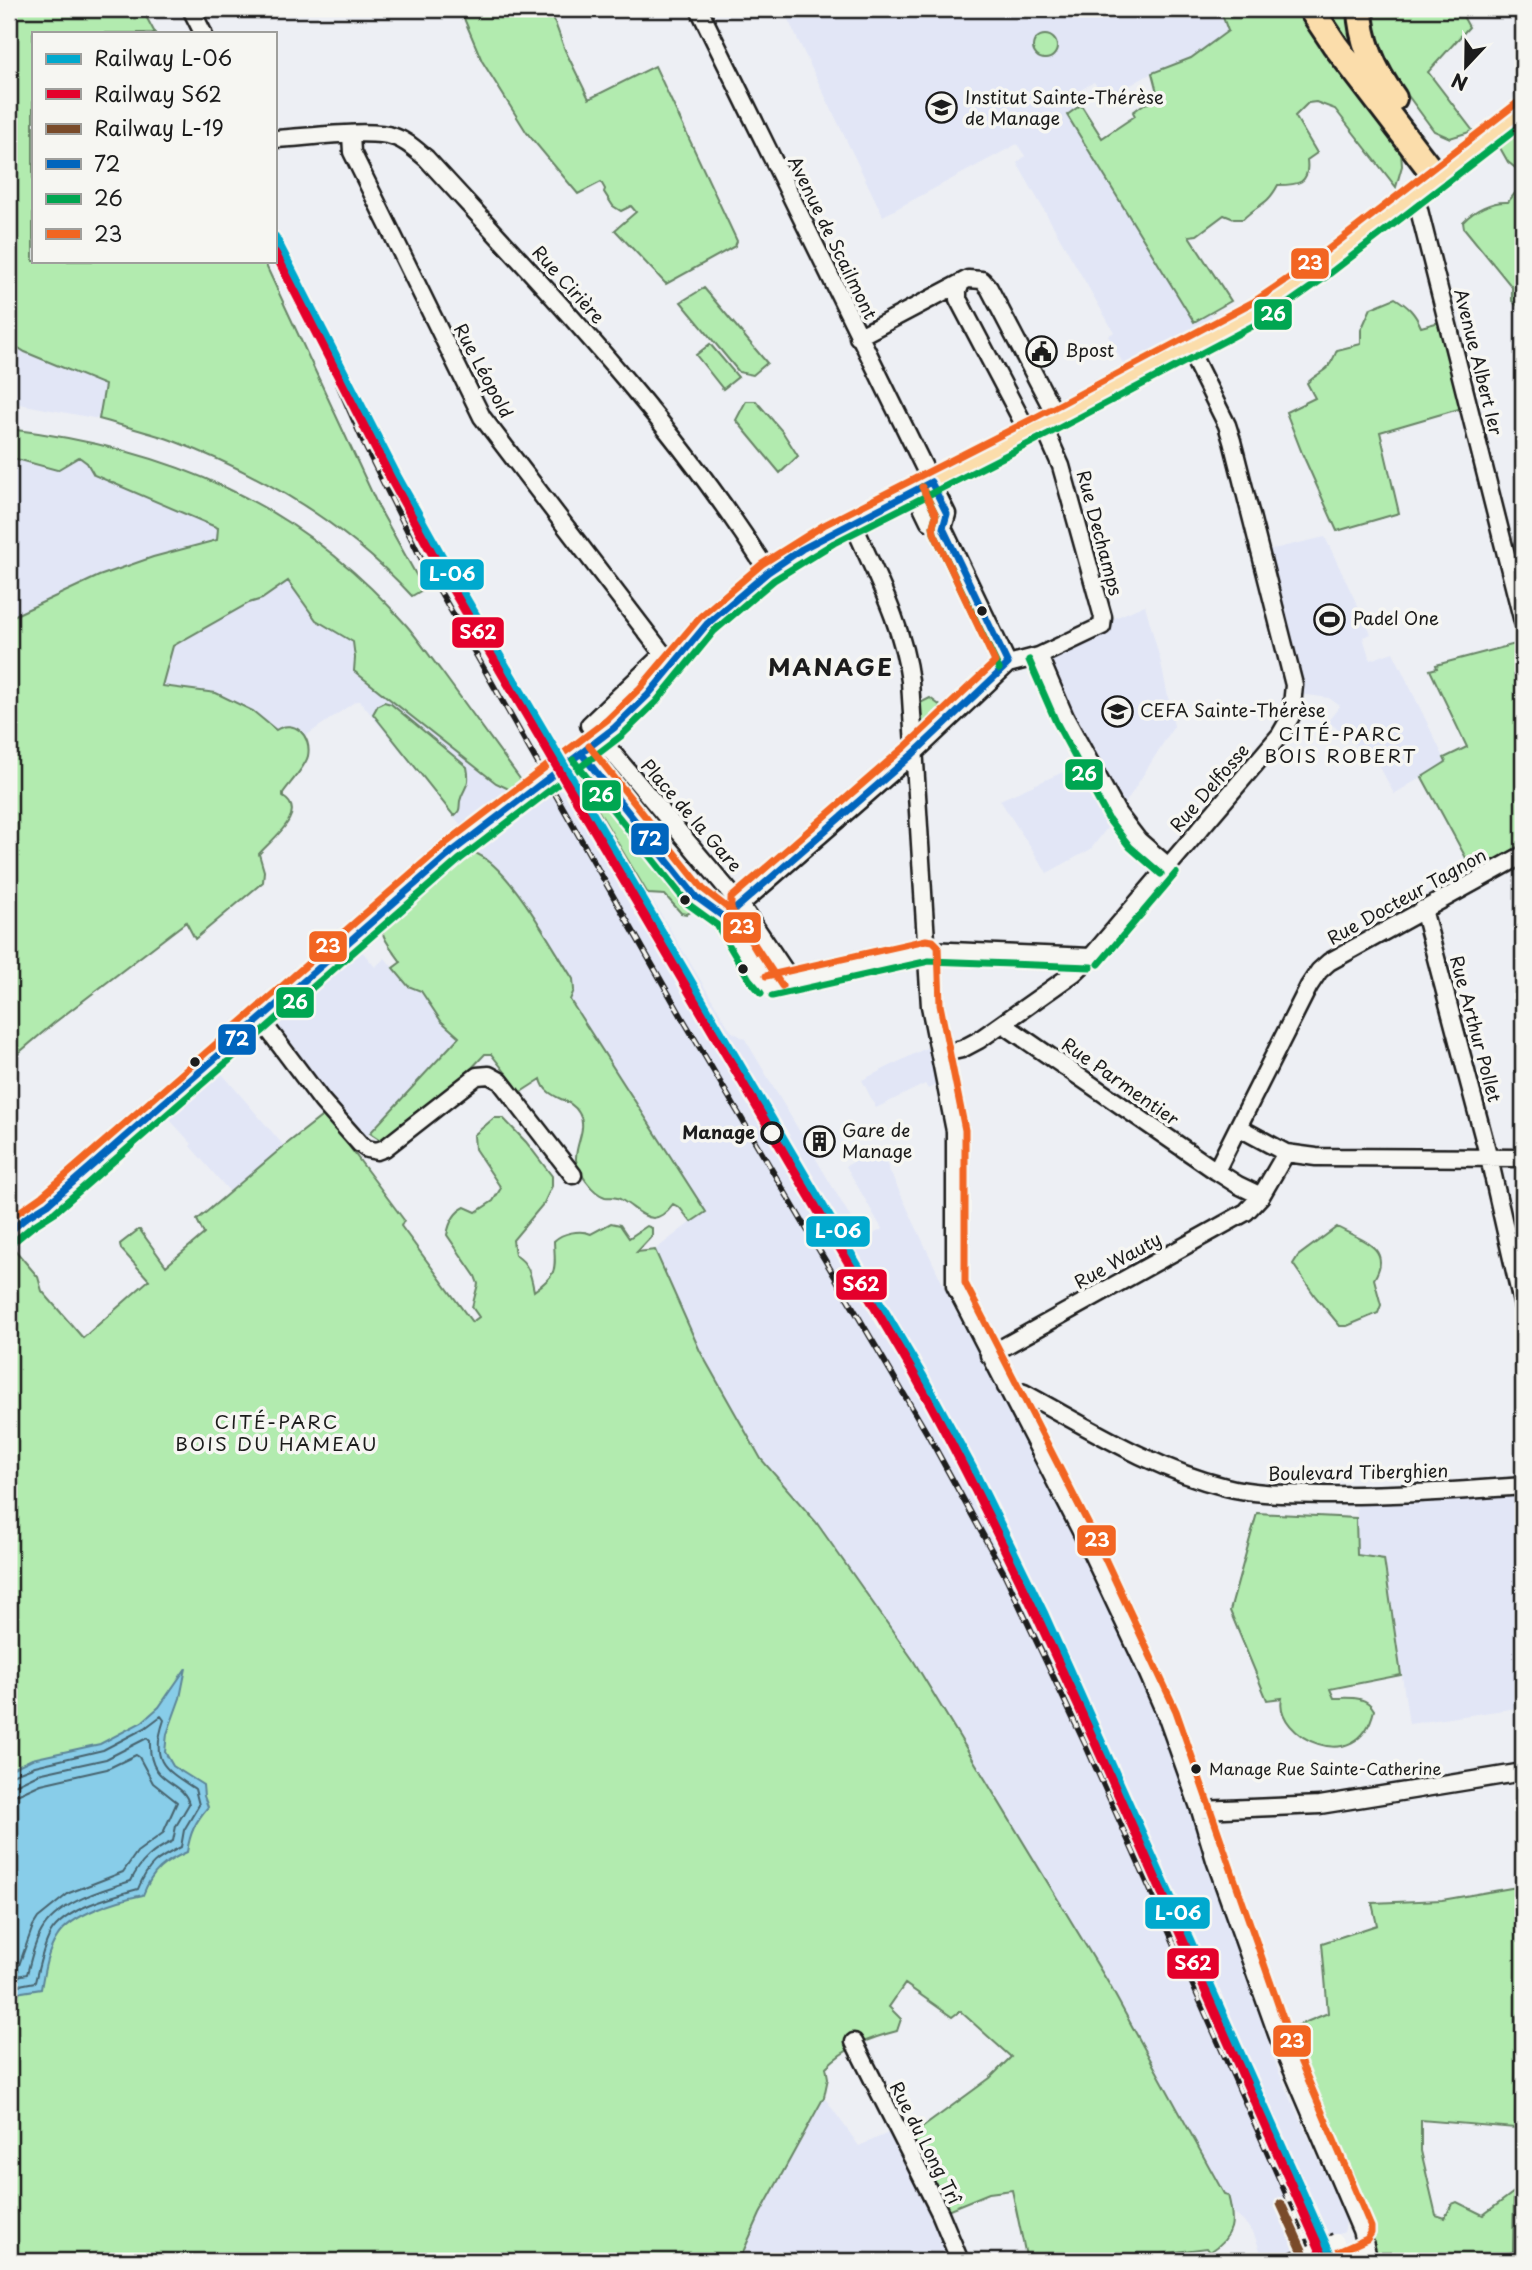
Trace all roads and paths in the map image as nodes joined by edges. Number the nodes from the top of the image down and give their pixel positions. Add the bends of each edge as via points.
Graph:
1 (191, 9) edge
2 (699, 9) edge
3 (1311, 9) edge
4 (1360, 9) edge
5 (202, 32) edge
6 (1523, 111) edge
7 (351, 135) junction
8 (276, 139) edge
9 (1442, 173) junction
10 (1415, 194) junction
11 (963, 282) junction
12 (858, 337) junction
13 (1188, 348) junction
14 (1043, 425) junction
15 (923, 486) junction
16 (853, 523) junction
17 (768, 572) junction
18 (1523, 622) edge
19 (672, 655) junction
20 (1040, 656) junction
21 (1008, 664) junction
22 (581, 753) junction
23 (914, 754) junction
24 (1523, 855) edge
25 (1168, 866) junction
26 (740, 904) junction
27 (1423, 909) junction
28 (725, 918) junction
29 (928, 950) junction
30 (1091, 957) junction
31 (791, 980) junction
32 (261, 1020) junction
33 (1003, 1024) junction
34 (940, 1054) junction
35 (1238, 1127) junction
36 (1286, 1153) junction
37 (1489, 1158) junction
38 (1523, 1158) edge
39 (1216, 1171) junction
40 (573, 1175) dead end
41 (1261, 1196) junction
42 (48, 1204) junction
43 (9, 1232) edge
44 (9, 1245) edge
45 (1523, 1307) edge
46 (989, 1355) junction
47 (1006, 1387) junction
48 (1523, 1486) edge
49 (1523, 1772) edge
50 (1200, 1810) junction
51 (854, 2042) dead end
52 (1361, 2230) junction
53 (960, 2261) edge
54 (1293, 2261) edge
55 (1369, 2261) edge

1 - 5 street
2 - 12 street, Avenue de Scailmont
3 - 9 highway via 1335,45
4 - 9 highway via 1362,34 1379,75
6 - 9 main road
7 - 8 street, Rue Cirière
7 - 17 street, Rue Cirière via 394,137 426,158 610,359 734,517
7 - 19 street, Rue Léopold via 352,152 482,417
9 - 10 main road
10 - 13 main road via 1260,310
10 - 18 street, Avenue Albert Ier
11 - 12 street
11 - 14 street via 958,299
11 - 14 street via 978,278 989,288
12 - 15 street, Avenue de Scailmont
13 - 14 main road
13 - 25 street, Rue Delfosse via 1232,441 1294,696 1291,716 1280,735
14 - 15 main road
14 - 20 street, Rue Dechamps via 1061,466 1103,623
15 - 16 main road
15 - 21 street, Avenue de Scailmont via 947,514 943,528
16 - 17 main road
16 - 23 street via 906,653
17 - 19 main road
19 - 22 main road, bridge via 648,695
19 - 26 street, Place de la Gare via 589,725
20 - 21 street, Rue Dechamps
20 - 25 street via 1065,717 1118,814 1138,840
21 - 23 street
22 - 28 street via 696,897
22 - 32 main road, bridge via 453,851
23 - 26 street
23 - 29 street
24 - 27 street, Rue Docteur Tagnon
25 - 30 street, Rue Delfosse
26 - 28 street
26 - 31 street, Place de la Gare
27 - 35 street, Rue Docteur Tagnon via 1319,971
27 - 37 street, Rue Arthur Pollet
28 - 31 street via 769,986
29 - 30 street
29 - 31 street
29 - 34 street via 930,1006
30 - 33 street
32 - 40 street via 322,1101 367,1149 385,1148 477,1076 489,1075 500,1081
32 - 42 main road
33 - 34 street via 962,1048
33 - 39 street, Rue Parmentier
34 - 46 street via 956,1131 955,1286
35 - 36 street
35 - 39 street
36 - 37 street
36 - 41 street
37 - 38 street
37 - 45 street, Rue Arthur Pollet
39 - 41 street, Rue Parmentier
41 - 46 street, Rue Wauty via 1247,1212
42 - 43 main road
42 - 44 main road
46 - 47 street
47 - 48 street, Boulevard Tiberghien via 1151,1462 1228,1488 1365,1495
47 - 50 street via 1142,1660
49 - 50 street via 1320,1805
50 - 52 street via 1277,2034
51 - 53 street, Rue du Long Trî
52 - 54 street, bridge
52 - 55 street

